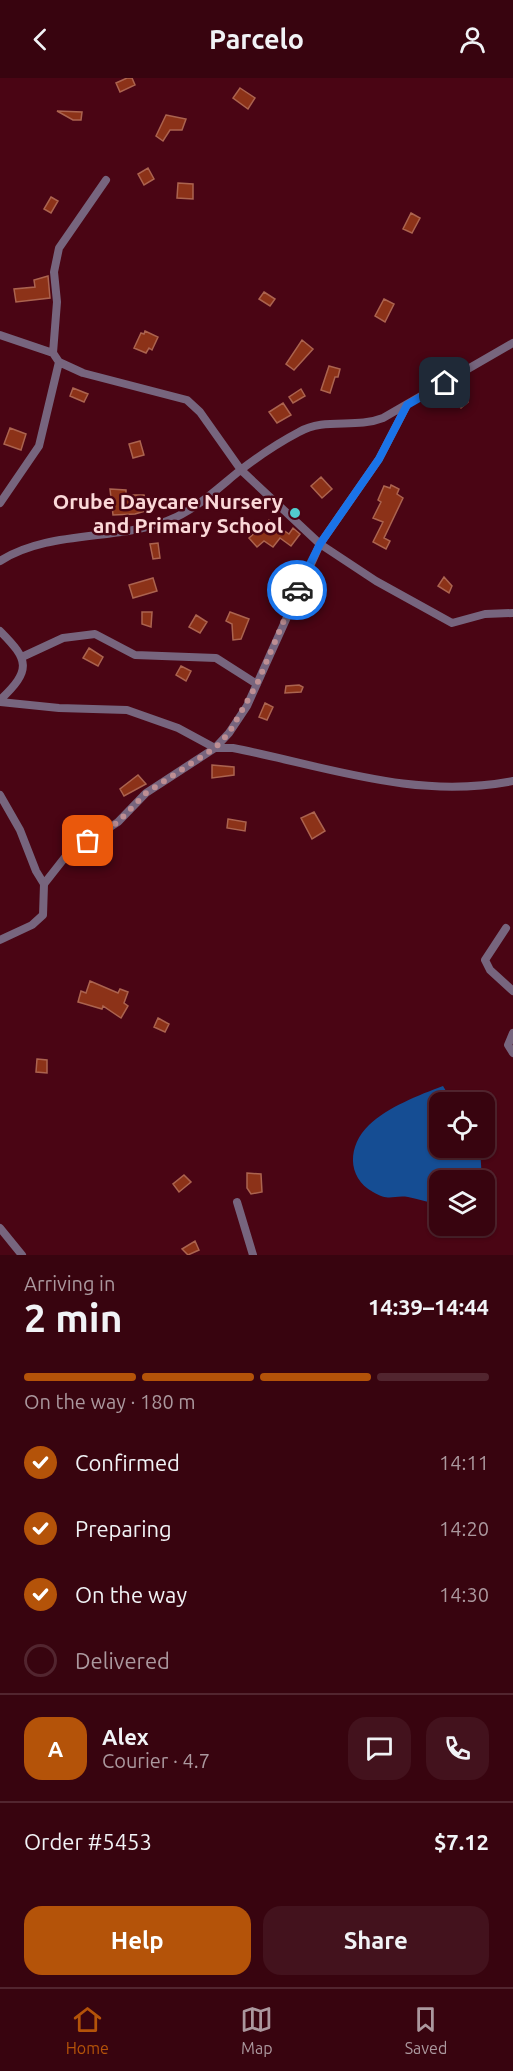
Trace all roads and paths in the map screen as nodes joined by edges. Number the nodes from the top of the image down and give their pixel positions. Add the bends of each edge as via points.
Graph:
1 (106, 180) dead end
2 (0, 335) edge
3 (513, 343) edge
4 (53, 353) junction
5 (60, 362) junction
6 (407, 405) junction
7 (241, 470) junction
8 (0, 503) edge
9 (320, 544) junction
10 (0, 561) edge
11 (513, 613) edge
12 (0, 631) edge
13 (22, 657) junction
14 (257, 684) junction
15 (0, 701) edge
16 (229, 733) junction
17 (215, 748) junction
18 (233, 748) junction
19 (513, 781) edge
20 (0, 795) edge
21 (44, 884) junction
22 (506, 928) dead end
23 (0, 940) edge
24 (513, 991) edge
25 (513, 1033) edge
26 (513, 1053) edge
27 (237, 1202) dead end
28 (0, 1228) edge
29 (22, 1255) edge
30 (253, 1255) edge

1 - 4 street via 55,259 57,310
2 - 4 street
3 - 6 street
4 - 5 street
5 - 7 street via 83,373 187,400
5 - 8 street via 39,446
6 - 7 street via 373,422 310,427
6 - 9 street via 379,459
7 - 9 street
7 - 10 street via 196,506 167,521 146,528 33,546
9 - 11 street via 452,623 484,614
9 - 14 street
12 - 13 street
13 - 14 street via 63,638 95,634 135,655 216,658
13 - 15 street via 23,670
14 - 16 street
15 - 17 street via 127,710 178,728
16 - 17 street
16 - 18 street
17 - 18 street
17 - 21 street via 153,788 118,822 74,849
18 - 19 street via 407,786 475,786
20 - 21 street
21 - 23 street via 43,915 32,925
22 - 24 street via 485,960
25 - 26 street via 508,1045
27 - 30 street
28 - 29 street

